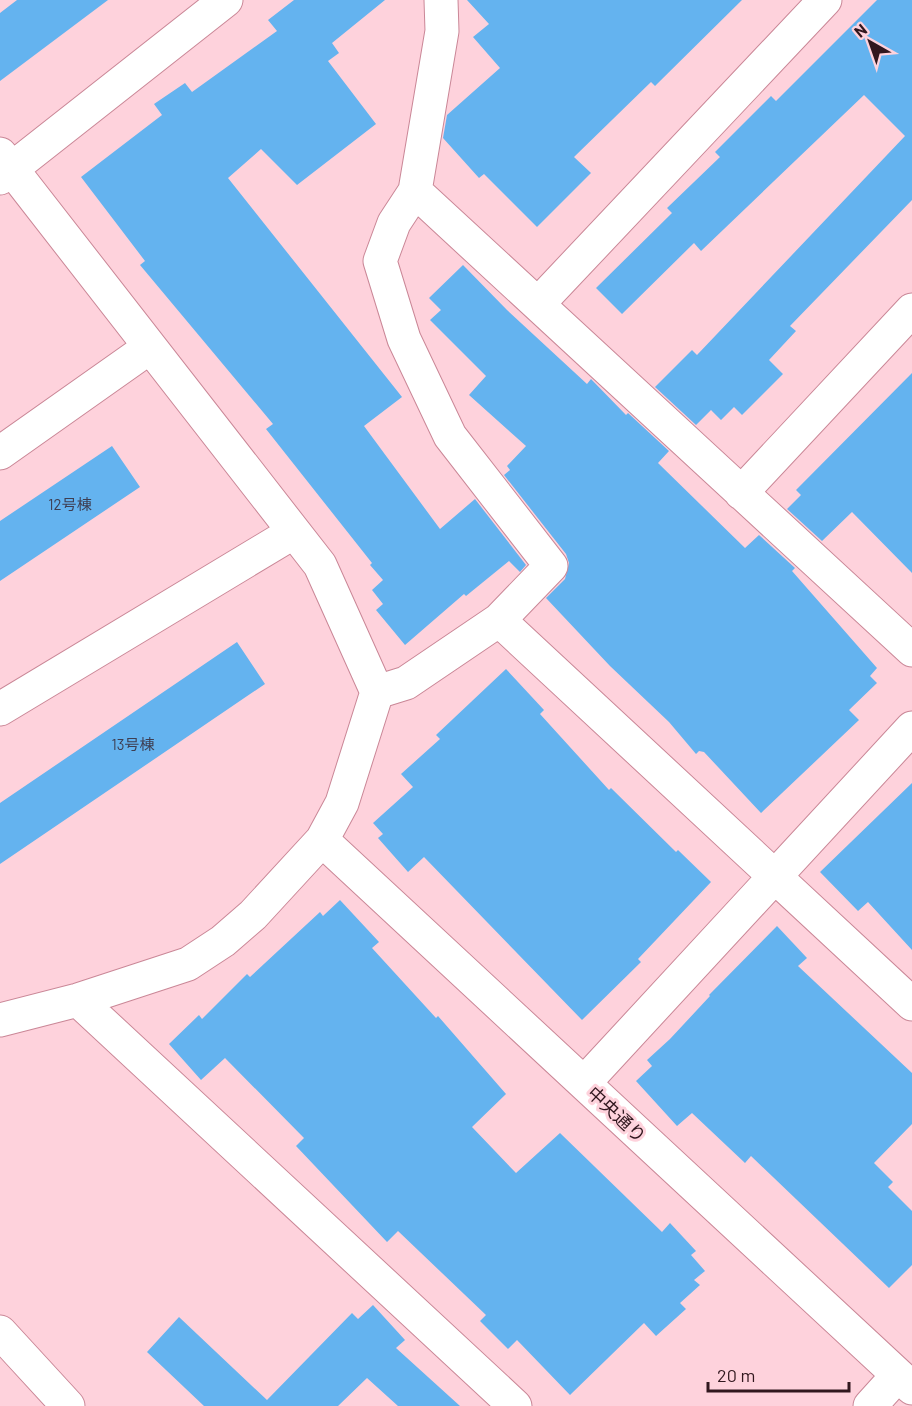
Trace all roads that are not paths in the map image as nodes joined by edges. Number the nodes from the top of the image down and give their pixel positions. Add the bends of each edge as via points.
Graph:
1 (226, 0) edge
2 (441, 0) edge
3 (825, 0) edge
4 (4, 166) edge
5 (415, 191) junction
6 (538, 304) junction
7 (912, 310) edge
8 (150, 347) junction
9 (0, 453) edge
10 (741, 493) junction
11 (294, 532) junction
12 (499, 620) junction
13 (912, 650) edge
14 (377, 692) junction
15 (0, 709) edge
16 (912, 728) edge
17 (322, 840) junction
18 (775, 876) junction
19 (78, 1000) junction
20 (912, 1004) edge
21 (0, 1020) edge
22 (584, 1083) junction
23 (0, 1332) edge
24 (905, 1382) edge
25 (68, 1406) edge
26 (515, 1406) edge
27 (870, 1406) edge

1 - 4 street
2 - 5 street via 442,31
3 - 6 street
4 - 8 street
5 - 6 street
5 - 12 street via 394,223 380,261 404,339 450,436 551,566
6 - 10 street
7 - 10 street
8 - 9 street
8 - 11 street
10 - 13 street
11 - 14 street via 320,565
11 - 15 street
12 - 14 street via 406,683
12 - 18 street
14 - 17 street via 342,803
16 - 18 street
17 - 19 street via 253,915 188,964
17 - 22 street, 中央通り
18 - 20 street
18 - 22 street
19 - 21 street
19 - 26 street
22 - 24 street, 中央通り
23 - 25 street
24 - 27 street

